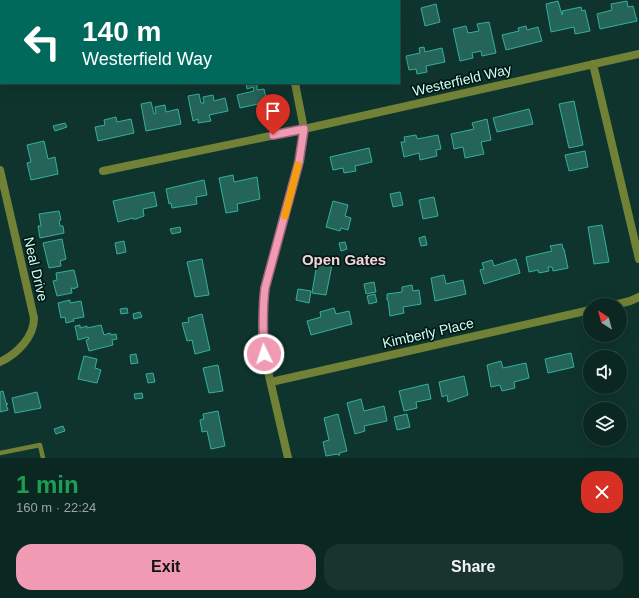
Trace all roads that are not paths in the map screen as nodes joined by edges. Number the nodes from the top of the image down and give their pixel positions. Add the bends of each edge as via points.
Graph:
1 (639, 54) edge
2 (593, 64) junction
3 (295, 84) edge
4 (304, 129) junction
5 (0, 170) edge
6 (103, 171) dead end
7 (639, 259) edge
8 (639, 297) edge
9 (627, 302) edge
10 (583, 312) edge
11 (0, 362) edge
12 (271, 382) junction
13 (0, 453) edge
14 (43, 458) edge
15 (288, 458) edge

1 - 2 street, Westerfield Way
2 - 4 street, Westerfield Way
2 - 7 street
3 - 4 street
4 - 6 street, Westerfield Way
4 - 12 street via 299,162 265,288 262,327 264,354
5 - 11 street, Neal Drive via 34,324 21,347
8 - 9 street
10 - 12 street, Kimberly Place
12 - 15 street
13 - 14 lane via 40,445

